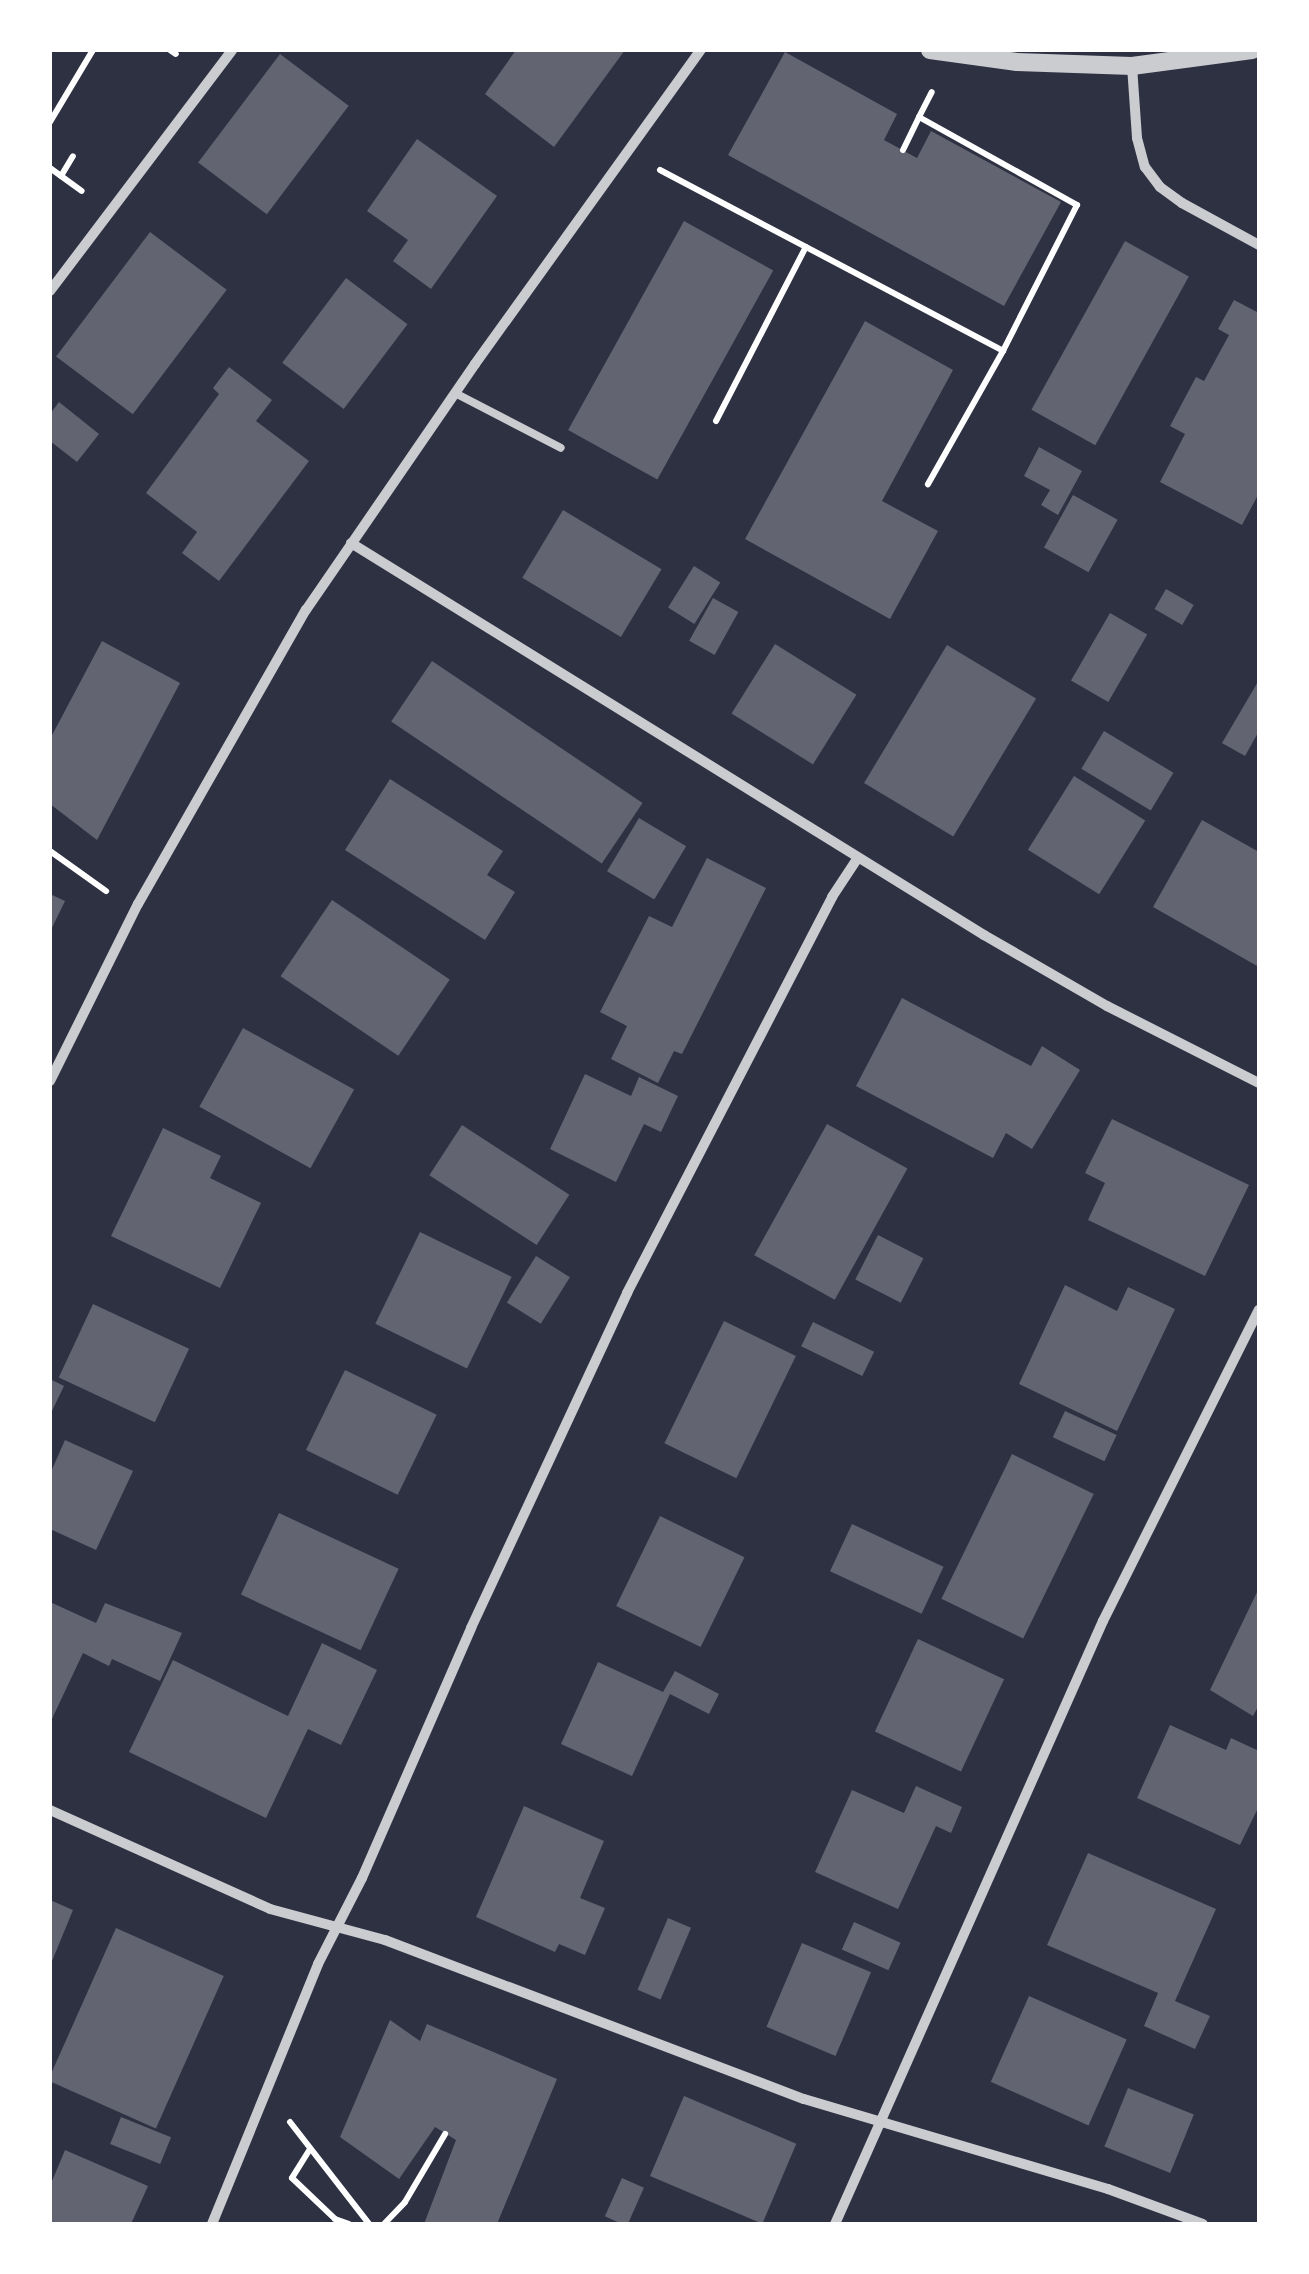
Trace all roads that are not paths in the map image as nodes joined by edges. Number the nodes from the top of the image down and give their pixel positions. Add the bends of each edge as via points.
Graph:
1 (232, 50) edge
2 (701, 50) edge
3 (930, 50) edge
4 (1252, 50) edge
5 (1132, 66) junction
6 (1259, 244) edge
7 (50, 291) edge
8 (455, 393) junction
9 (562, 448) dead end
10 (351, 543) junction
11 (856, 859) junction
12 (50, 1081) edge
13 (1259, 1084) edge
14 (1259, 1310) edge
15 (50, 1810) edge
16 (335, 1928) junction
17 (878, 2122) junction
18 (212, 2224) edge
19 (835, 2224) edge
20 (1203, 2224) edge

1 - 7 street
2 - 8 street
3 - 5 street via 1017,62
4 - 5 street
5 - 6 street via 1136,138 1145,167 1182,203
8 - 9 lane
8 - 10 street
10 - 11 street
10 - 12 street via 138,904
11 - 13 street via 1107,1006
11 - 16 street via 627,1293
14 - 17 street via 1103,1621
15 - 16 street via 270,1909
16 - 17 street via 385,1940
16 - 18 street
17 - 19 street
17 - 20 street

